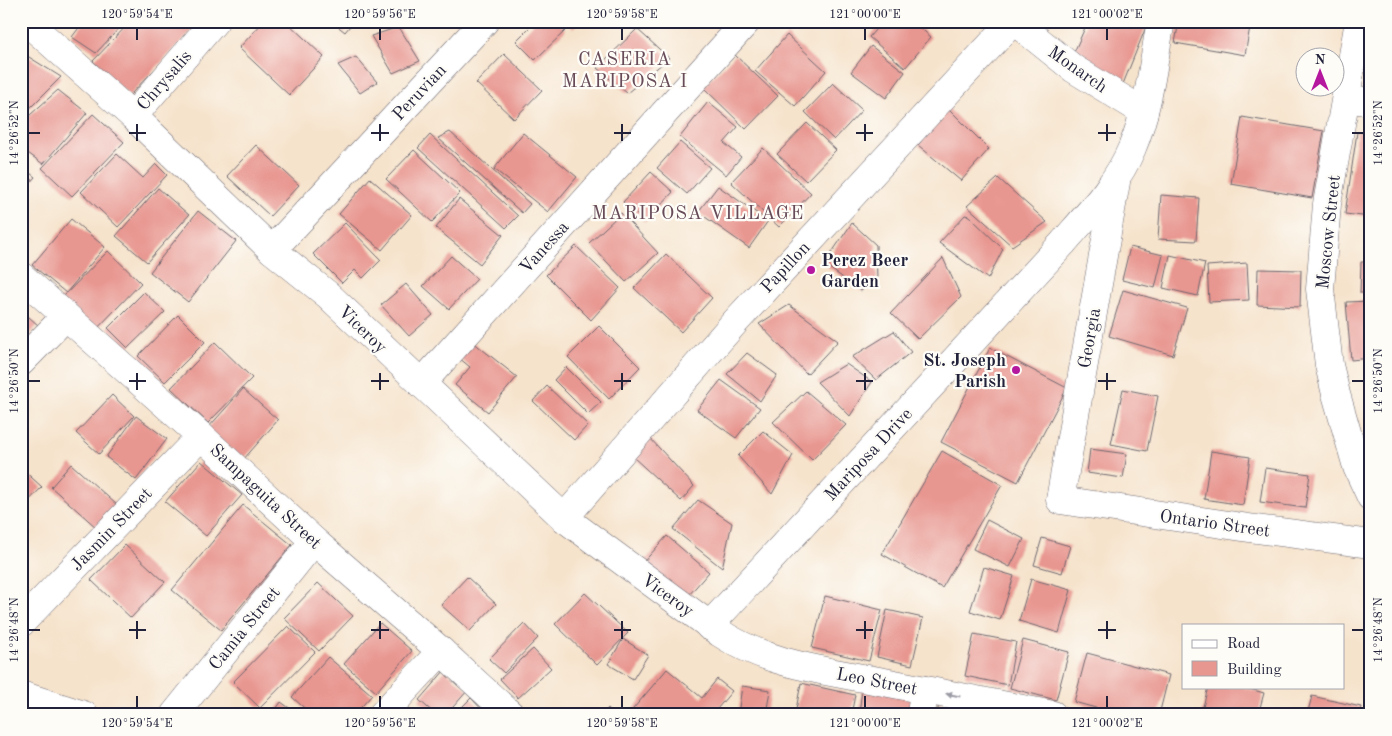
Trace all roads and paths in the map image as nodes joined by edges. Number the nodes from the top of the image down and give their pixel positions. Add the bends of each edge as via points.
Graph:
1 (26, 21) edge
2 (215, 21) edge
3 (485, 21) edge
4 (747, 21) edge
5 (1013, 21) edge
6 (1161, 21) edge
7 (1359, 21) edge
8 (1359, 100) edge
9 (1144, 112) junction
10 (133, 116) junction
11 (1117, 176) junction
12 (272, 250) junction
13 (21, 276) edge
14 (66, 316) junction
15 (21, 362) edge
16 (421, 384) junction
17 (201, 436) junction
18 (1371, 497) edge
19 (1060, 500) joint
20 (564, 518) junction
21 (314, 541) junction
22 (1371, 544) edge
23 (21, 623) edge
24 (709, 626) junction
25 (441, 651) junction
26 (21, 695) edge
27 (922, 702) edge
28 (84, 715) edge
29 (174, 715) edge
30 (382, 715) edge
31 (511, 715) edge
32 (1053, 715) edge

1 - 10 street, Viceroy
2 - 10 street, Chrysalis
3 - 12 street, Peruvian
4 - 16 street, Vanessa
5 - 9 street, Monarch via 1074,69
5 - 20 street, Papillon via 736,321
6 - 9 street
7 - 8 street, Moscow Street
8 - 18 street, Moscow Street via 1327,204 1320,289 1336,394 1357,467
9 - 11 street, Mariposa Drive via 1132,148
10 - 12 street, Viceroy
11 - 19 street, Georgia
11 - 24 street, Mariposa Drive via 1063,243
12 - 16 street, Viceroy via 328,295
13 - 14 street, Sampaguita Street
14 - 15 street
14 - 17 street, Sampaguita Street
16 - 20 street, Viceroy
17 - 21 street, Sampaguita Street
17 - 23 street, Jasmin Street
19 - 22 street, Ontario Street
20 - 24 street, Viceroy
21 - 25 street, Sampaguita Street
21 - 29 street, Camia Street
24 - 27 street, Leo Street via 738,645 774,659
25 - 30 street
25 - 31 street, Sampaguita Street
26 - 28 street
32 -> 27 street, Leo Street

